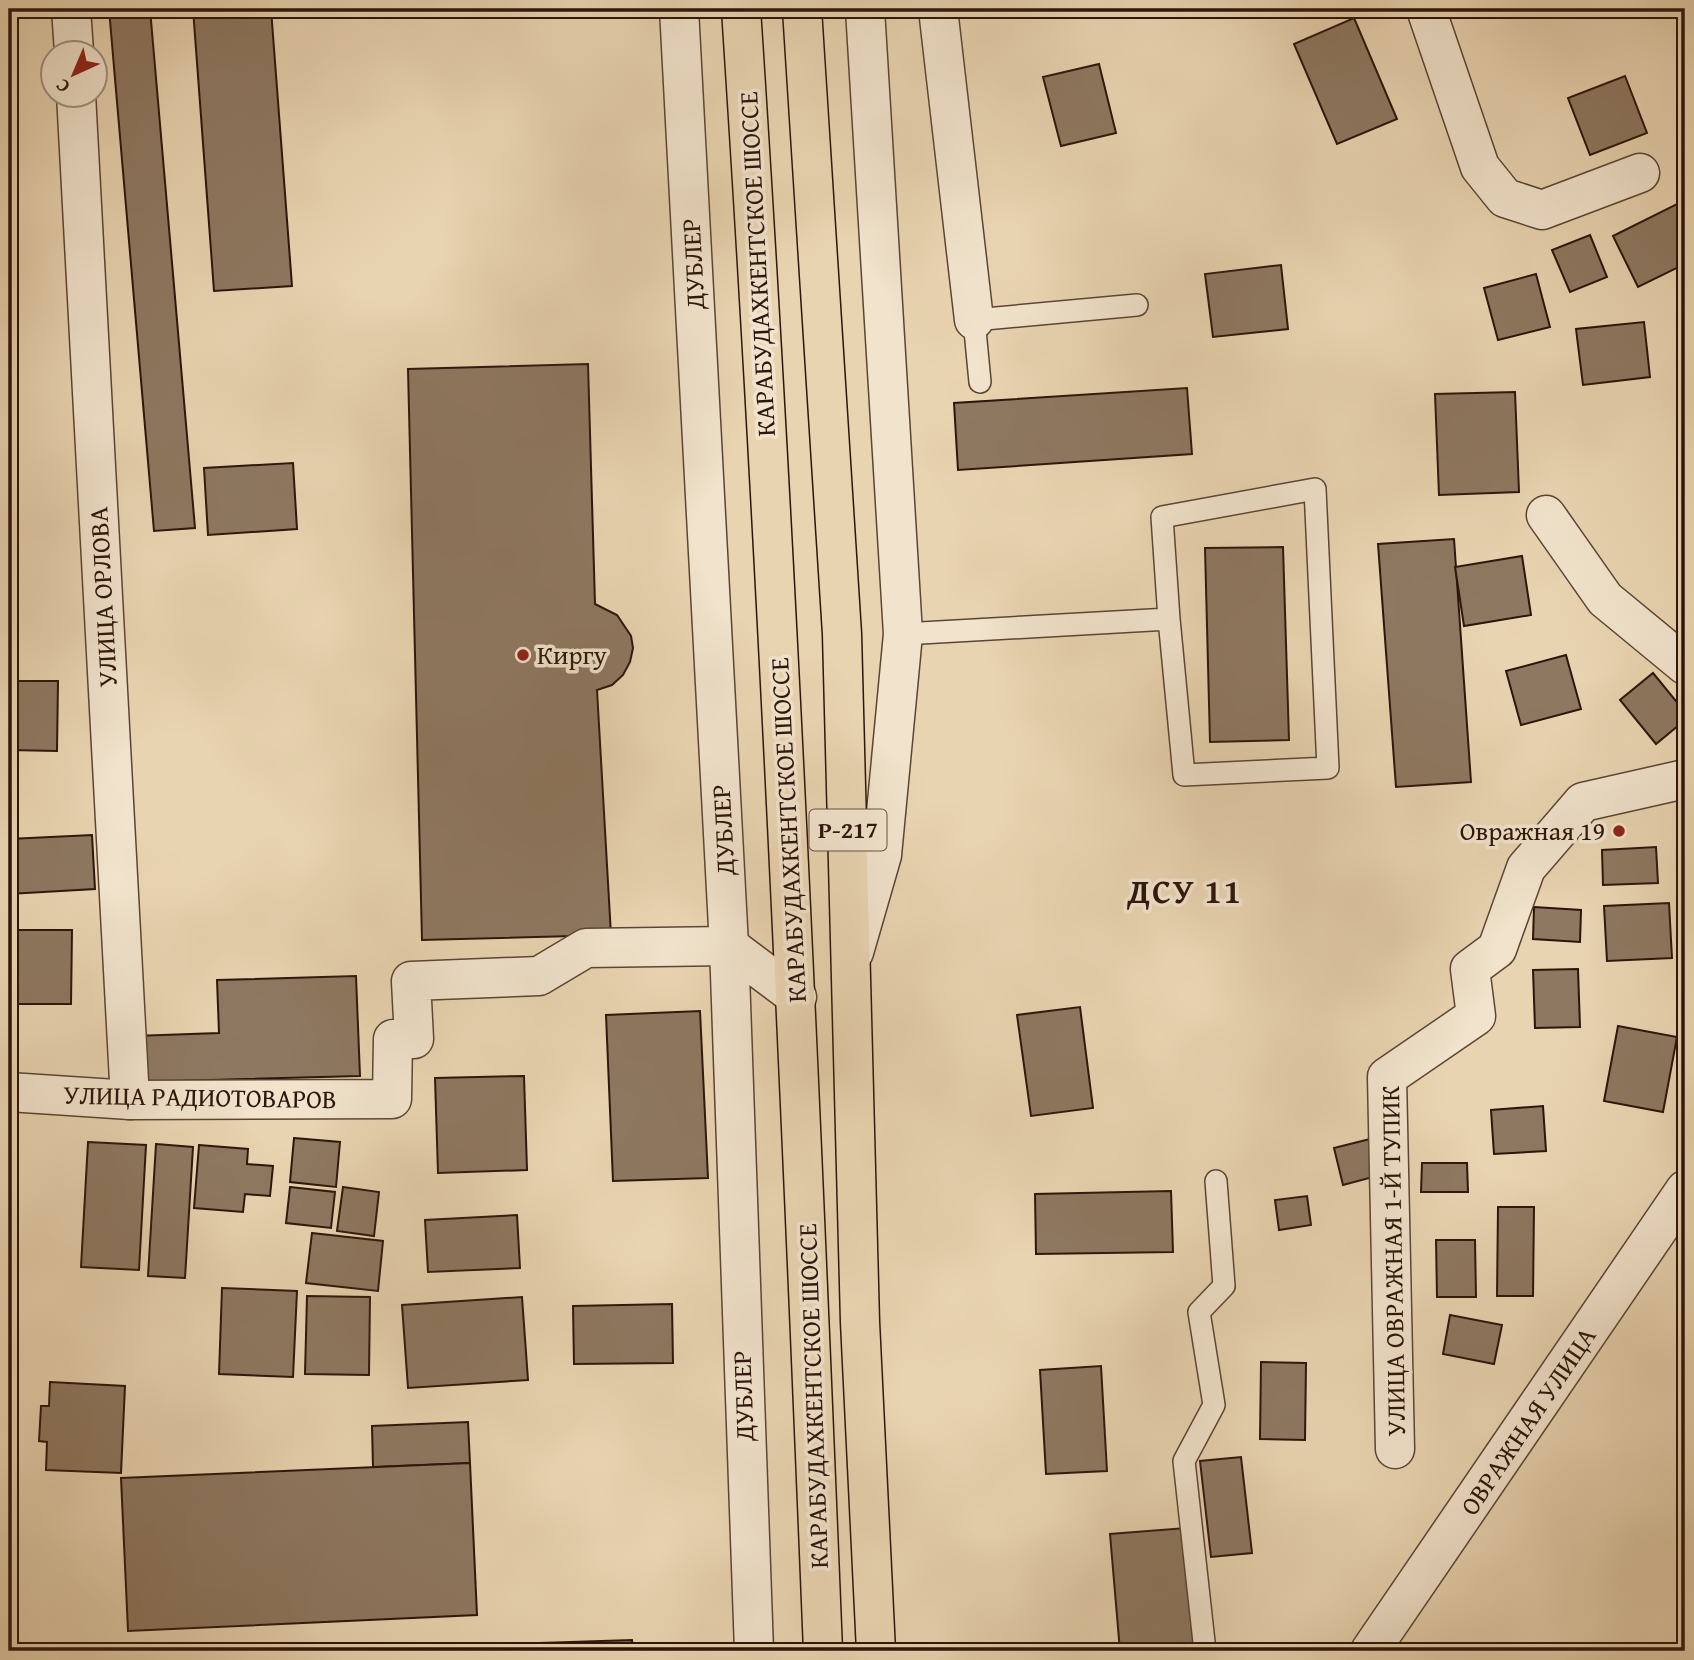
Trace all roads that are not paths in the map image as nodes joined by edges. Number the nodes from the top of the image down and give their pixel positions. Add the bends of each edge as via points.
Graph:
1 (71, 9) edge
2 (679, 9) edge
3 (741, 9) edge
4 (802, 9) edge
5 (864, 9) edge
6 (938, 9) edge
7 (1426, 9) edge
8 (73, 38) edge
9 (77, 108) edge
10 (1640, 173) dead end
11 (1137, 304) dead end
12 (974, 320) junction
13 (980, 382) dead end
14 (1546, 516) dead end
15 (1169, 619) junction
16 (903, 634) junction
17 (1685, 665) edge
18 (1685, 779) edge
19 (729, 946) junction
20 (849, 969) junction
21 (797, 997) junction
22 (9, 1092) edge
23 (131, 1100) junction
24 (1216, 1181) dead end
25 (1685, 1190) edge
26 (1395, 1449) dead end
27 (754, 1651) edge
28 (823, 1651) edge
29 (876, 1651) edge
30 (1205, 1651) edge
31 (1370, 1651) edge

1 - 8 street
2 - 19 street, ДУБЛЕР
3 - 21 highway, КАРАБУДАХКЕНТСКОЕ ШОССЕ
4 - 20 highway, КАРАБУДАХКЕНТСКОЕ ШОССЕ / Р-217 via 842,634
5 - 16 street
6 - 12 street
7 - 10 street via 1480,167 1505,198 1542,210
9 - 23 street, УЛИЦА ОРЛОВА
11 - 12 lane
12 - 13 lane
14 - 17 street via 1605,599
15 - 15 lane via 1162,517 1315,489 1328,768 1184,775
15 - 16 lane
16 - 20 street via 882,855
18 - 26 street, УЛИЦА ОВРАЖНАЯ 1-Й ТУПИК via 1583,802 1526,869 1497,949 1470,969 1476,1016 1387,1077
19 - 21 street
19 - 23 street, УЛИЦА РАДИОТОВАРОВ via 586,948 539,976 411,981 414,1039 393,1040 392,1099
19 - 27 street, ДУБЛЕР
20 - 29 highway, КАРАБУДАХКЕНТСКОЕ ШОССЕ / Р-217
21 - 28 highway, КАРАБУДАХКЕНТСКОЕ ШОССЕ
22 - 23 street, УЛИЦА РАДИОТОВАРОВ
24 - 30 lane via 1224,1286 1199,1312 1214,1405 1184,1461
25 - 31 street, ОВРАЖНАЯ УЛИЦА

